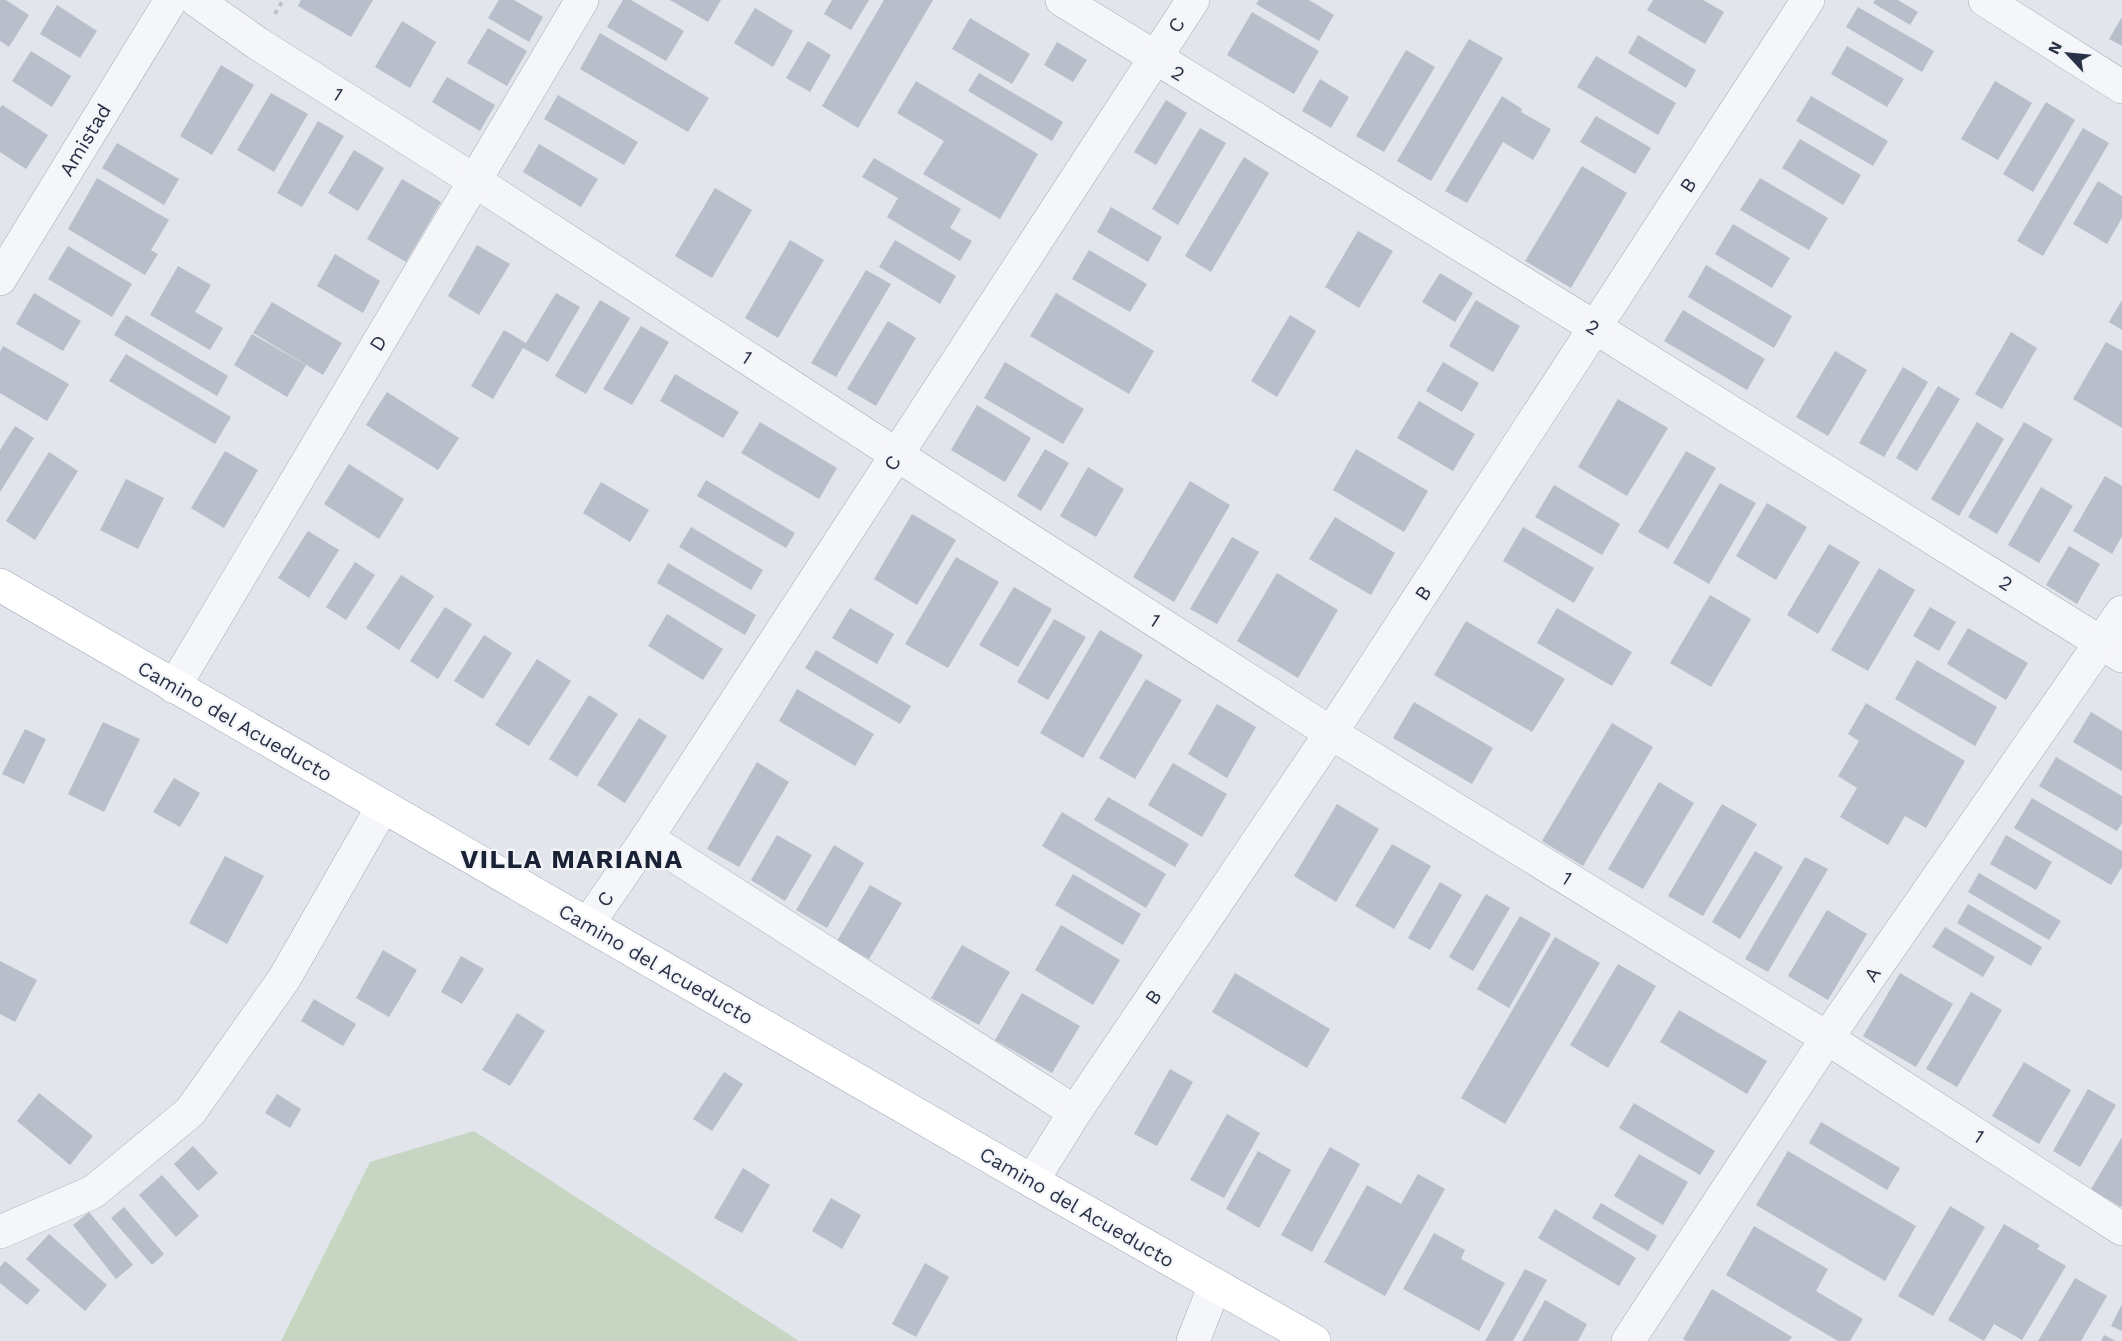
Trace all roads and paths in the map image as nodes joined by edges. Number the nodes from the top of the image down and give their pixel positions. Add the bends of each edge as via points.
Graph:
1 (171, 0) edge
2 (196, 0) edge
3 (582, 0) edge
4 (1062, 0) edge
5 (1193, 0) edge
6 (1808, 0) edge
7 (1985, 0) edge
8 (1155, 58) junction
9 (2122, 87) edge
10 (475, 181) junction
11 (0, 279) edge
12 (1596, 328) junction
13 (897, 455) junction
14 (0, 585) edge
15 (2122, 612) edge
16 (2112, 650) edge
17 (174, 687) junction
18 (1332, 733) junction
19 (383, 806) junction
20 (647, 838) junction
21 (588, 924) junction
22 (1827, 1038) junction
23 (1075, 1112) junction
24 (1032, 1181) junction
25 (2122, 1229) edge
26 (0, 1232) edge
27 (1215, 1285) junction
28 (1193, 1341) edge
29 (1314, 1341) edge
30 (1628, 1341) edge

1 - 11 street, Amistad
2 - 10 street, 1
3 - 10 street, D
4 - 8 street, 2
5 - 8 street, C
6 - 12 street, B
7 - 9 street
8 - 12 street, 2
8 - 13 street, C
10 - 13 street, 1
10 - 17 street, D
12 - 16 street, 2
12 - 18 street, B
13 - 18 street, 1
13 - 20 street, C
14 - 17 main road, Camino del Acueducto
15 - 16 street, A
16 - 22 street, A
17 - 19 main road, Camino del Acueducto
18 - 22 street, 1
18 - 23 street, B
19 - 21 main road, Camino del Acueducto
19 - 26 street via 284,979 190,1112 93,1192
20 - 21 street, C
20 - 23 street
21 - 24 main road, Camino del Acueducto
22 - 25 street, 1
22 - 30 street, A
23 - 24 street, B
24 - 27 main road, Camino del Acueducto
27 - 28 street
27 - 29 main road, Camino del Acueducto

